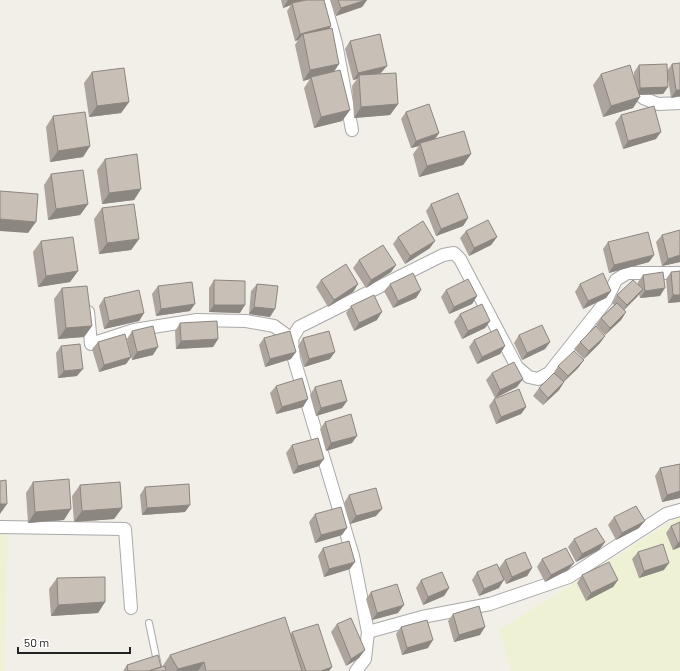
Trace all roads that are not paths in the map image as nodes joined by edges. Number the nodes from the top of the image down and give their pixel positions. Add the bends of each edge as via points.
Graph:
1 (324, 0) edge
2 (643, 98) dead end
3 (680, 103) edge
4 (352, 130) dead end
5 (680, 273) edge
6 (87, 297) edge
7 (292, 339) junction
8 (680, 510) edge
9 (0, 527) edge
10 (131, 608) dead end
11 (149, 623) dead end
12 (368, 632) junction
13 (159, 671) edge
14 (356, 671) edge

1 - 4 street via 336,43
2 - 3 street via 658,104
5 - 7 street via 627,272 616,280 602,307 549,373 538,379 529,377 517,368 460,259 454,253 442,255 299,327
6 - 7 street via 91,344 134,330 197,320 246,320 274,326
7 - 12 street via 294,359 353,556
8 - 12 street via 666,514 569,577 490,604 422,617
9 - 10 street via 125,529
11 - 13 lane
12 - 14 street via 365,659

